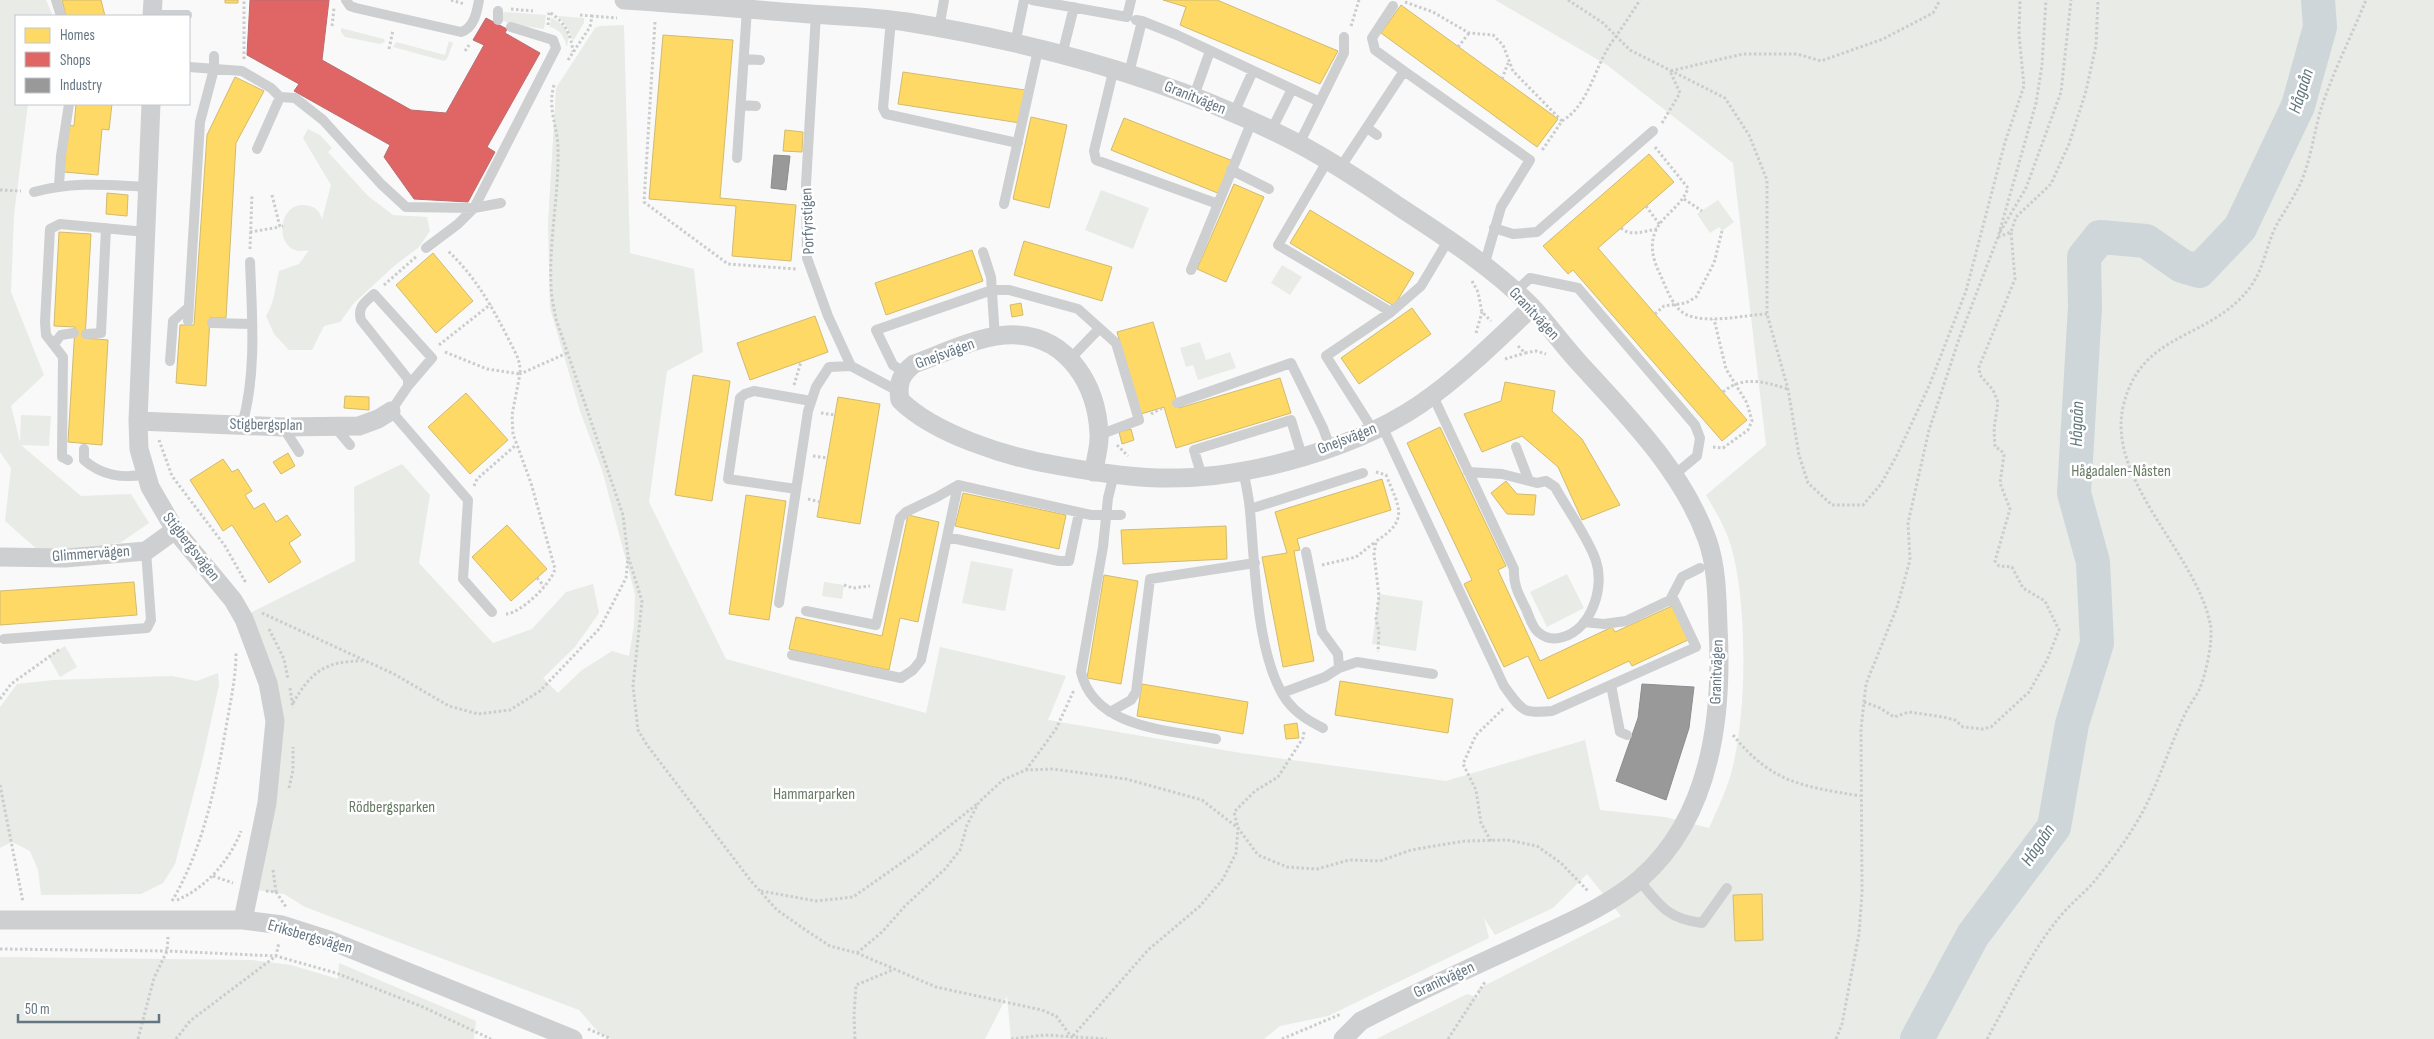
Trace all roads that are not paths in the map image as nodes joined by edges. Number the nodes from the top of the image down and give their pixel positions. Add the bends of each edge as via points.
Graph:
1 (56, 0) edge
2 (346, 0) edge
3 (479, 0) edge
4 (624, 0) edge
5 (944, 0) edge
6 (1024, 0) edge
7 (1032, 0) edge
8 (1132, 0) edge
9 (1393, 6) road end
10 (1074, 7) junction
11 (747, 9) junction
12 (153, 10) edge
13 (816, 14) junction
14 (61, 15) edge
15 (187, 15) edge
16 (1127, 17) junction
17 (891, 20) junction
18 (1142, 21) junction
19 (511, 28) dead end
20 (939, 29) junction
21 (1344, 37) dead end
22 (1016, 44) junction
23 (1038, 50) junction
24 (1210, 51) junction
25 (1062, 55) junction
26 (214, 56) dead end
27 (744, 59) junction
28 (760, 60) dead end
29 (190, 67) edge
30 (214, 69) junction
31 (1122, 70) junction
32 (1253, 71) junction
33 (1404, 71) junction
34 (1292, 89) junction
35 (280, 96) junction
36 (1194, 96) junction
37 (1320, 102) junction
38 (69, 105) edge
39 (151, 105) edge
40 (741, 105) junction
41 (756, 106) dead end
42 (1234, 113) junction
43 (1252, 121) junction
44 (1367, 128) junction
45 (1271, 131) junction
46 (1649, 134) road end
47 (1377, 135) dead end
48 (1018, 143) junction
49 (1299, 144) junction
50 (257, 149) dead end
51 (737, 158) dead end
52 (1334, 164) junction
53 (1232, 170) junction
54 (59, 185) junction
55 (149, 187) junction
56 (1269, 189) dead end
57 (34, 192) road end
58 (501, 203) dead end
59 (1004, 204) dead end
60 (1218, 204) junction
61 (474, 208) junction
62 (1493, 221) junction
63 (106, 228) junction
64 (146, 232) junction
65 (1449, 239) junction
66 (426, 248) road end
67 (983, 252) dead end
68 (250, 262) road end
69 (1484, 266) junction
70 (1192, 270) dead end
71 (992, 290) junction
72 (1515, 292) junction
73 (189, 307) junction
74 (1532, 307) junction
75 (1392, 312) junction
76 (188, 321) dead end
77 (212, 323) dead end
78 (251, 324) junction
79 (1098, 327) junction
80 (74, 333) dead end
81 (86, 334) dead end
82 (995, 338) junction
83 (54, 344) junction
84 (1070, 359) junction
85 (170, 361) dead end
86 (851, 366) junction
87 (904, 372) junction
88 (408, 386) junction
89 (898, 392) junction
90 (1433, 396) junction
91 (812, 401) junction
92 (1177, 403) dead end
93 (391, 410) junction
94 (147, 421) junction
95 (242, 425) junction
96 (333, 426) junction
97 (283, 427) junction
98 (1378, 428) junction
99 (1099, 435) junction
100 (350, 445) dead end
101 (1330, 447) junction
102 (1516, 447) dead end
103 (84, 449) dead end
104 (299, 452) dead end
105 (1302, 456) junction
106 (68, 460) dead end
107 (1243, 470) junction
108 (1094, 472) junction
109 (1468, 472) junction
110 (1363, 473) road end
111 (145, 474) junction
112 (1114, 474) junction
113 (1673, 476) junction
114 (1202, 477) junction
115 (1529, 481) junction
116 (958, 484) junction
117 (796, 489) junction
118 (1250, 508) junction
119 (1080, 513) junction
120 (1121, 515) dead end
121 (1106, 517) junction
122 (175, 530) junction
123 (947, 537) junction
124 (146, 551) junction
125 (1306, 552) dead end
126 (0, 557) edge
127 (1255, 563) junction
128 (1700, 568) dead end
129 (1672, 596) junction
130 (779, 603) dead end
131 (806, 611) dead end
132 (492, 612) road end
133 (1584, 622) junction
134 (4, 638) dead end
135 (792, 655) dead end
136 (1339, 668) junction
137 (1433, 674) dead end
138 (1611, 685) junction
139 (1282, 693) junction
140 (1110, 712) junction
141 (1323, 728) dead end
142 (1627, 735) dead end
143 (1216, 739) dead end
144 (1639, 880) junction
145 (1727, 888) dead end
146 (0, 920) edge
147 (243, 920) junction
148 (573, 1039) edge
149 (1343, 1039) edge

1 - 14 lane
2 - 3 lane via 356,8 461,32 472,23
4 - 11 street, Granitvägen
5 - 20 lane
6 - 22 lane
7 - 10 lane
8 - 16 lane
9 - 33 lane via 1372,38 1375,50
10 - 16 lane
10 - 25 lane
11 - 13 street, Granitvägen
11 - 27 lane
12 - 15 lane
13 - 17 street, Granitvägen
13 - 86 lane, Porfyrstigen via 806,184 808,258 828,316
16 - 18 lane
17 - 20 street, Granitvägen
17 - 48 lane via 883,108 886,114
18 - 24 lane
18 - 31 lane
19 - 61 lane via 553,40 556,48
20 - 22 street, Granitvägen
21 - 37 lane via 1344,53
22 - 23 street, Granitvägen
23 - 25 street, Granitvägen
23 - 48 lane
24 - 32 lane
24 - 36 lane
25 - 31 street, Granitvägen
26 - 30 lane
27 - 28 lane
27 - 40 lane
29 - 30 lane
30 - 35 lane via 244,72
30 - 73 lane via 200,122
31 - 36 street, Granitvägen
31 - 60 lane via 1094,151 1096,160
32 - 34 lane
32 - 42 lane
33 - 44 lane
33 - 62 lane via 1530,160
34 - 37 lane
34 - 45 lane
35 - 50 lane
35 - 61 lane via 295,98 323,120 406,207
36 - 42 street, Granitvägen
37 - 49 lane
38 - 54 lane via 60,156
39 - 55 street, Stigbergsvägen
40 - 41 lane
40 - 51 lane
42 - 43 street, Granitvägen
43 - 45 street, Granitvägen
43 - 53 lane
44 - 47 lane
44 - 52 lane
45 - 49 street, Granitvägen
46 - 62 lane via 1537,232 1513,234
48 - 59 lane
49 - 52 street, Granitvägen
52 - 65 street, Granitvägen
52 - 75 lane via 1278,245
53 - 56 lane
53 - 60 lane
54 - 55 lane via 93,183
54 - 57 lane
55 - 64 street, Stigbergsvägen
58 - 61 lane
60 - 70 lane
61 - 66 lane
62 - 69 lane
63 - 64 lane
63 - 81 lane via 100,333
63 - 83 lane via 60,224 50,230 45,322 46,334
64 - 94 street, Stigbergsvägen
65 - 69 street, Granitvägen
65 - 75 lane via 1421,286
67 - 71 lane
68 - 78 lane
69 - 72 street, Granitvägen
71 - 79 lane via 1009,290 1078,309
71 - 82 lane
71 - 87 lane via 876,330 894,365
72 - 74 street, Granitvägen
72 - 113 lane via 1530,278 1578,288 1695,425 1700,438 1697,456
73 - 76 lane
73 - 85 lane via 173,321
74 - 90 street, Gnejsvägen
74 - 113 street, Granitvägen via 1630,419
75 - 98 lane via 1326,356
77 - 78 lane
78 - 95 lane via 249,396
79 - 84 lane
79 - 99 lane via 1116,343 1139,420
80 - 83 lane via 61,335
82 - 84 street, Gnejsvägen via 1016,335 1037,339
82 - 87 street, Gnejsvägen via 914,364
83 - 106 lane via 63,357 62,456
84 - 99 street, Gnejsvägen via 1084,376 1093,401
86 - 89 lane
86 - 91 lane via 829,367 816,387
87 - 89 street, Gnejsvägen
88 - 88 lane via 432,358 374,294 362,305 361,320 408,379
88 - 93 lane
89 - 108 street, Gnejsvägen via 900,400 910,410 971,443 1032,461
90 - 98 street, Gnejsvägen
90 - 109 lane
91 - 117 lane
91 - 117 lane via 754,391 740,398 728,479
92 - 101 lane via 1290,363
93 - 96 street, Stigbergsplan via 359,426
93 - 132 lane via 468,500 463,579
94 - 95 street, Stigbergsplan
94 - 111 street, Stigbergsvägen via 139,449
95 - 97 street, Stigbergsplan
96 - 97 street, Stigbergsplan
96 - 100 lane
97 - 104 lane
98 - 101 street, Gnejsvägen
98 - 138 lane via 1504,686 1522,710 1532,713 1552,711
99 - 108 street, Gnejsvägen
101 - 105 street, Gnejsvägen
102 - 115 lane
103 - 111 lane via 84,460 95,470 126,478
105 - 107 street, Gnejsvägen
105 - 114 lane via 1291,420 1194,450
107 - 114 street, Gnejsvägen
107 - 118 lane
108 - 112 street, Gnejsvägen
109 - 115 lane via 1502,474
109 - 133 lane via 1514,569 1514,583 1536,631 1557,639 1570,635
110 - 118 lane
111 - 122 street, Stigbergsvägen
112 - 114 street, Gnejsvägen
112 - 121 lane
113 - 144 street, Granitvägen via 1693,506 1708,544 1716,584 1719,687 1714,734 1704,780 1671,847
115 - 133 lane via 1546,481 1556,487 1596,562 1599,588
116 - 119 lane
116 - 123 lane
116 - 131 lane via 900,518 876,625
117 - 130 lane
118 - 127 lane
119 - 121 lane
119 - 123 lane via 1070,561
120 - 121 lane
121 - 140 lane via 1081,672 1084,683
122 - 124 street, Glimmervägen
122 - 147 street, Stigbergsvägen via 233,600 244,619 268,683 275,721 267,803
123 - 135 lane via 921,660 913,670 901,678
124 - 126 street, Glimmervägen via 65,558
124 - 134 lane via 151,620 147,628
125 - 136 lane via 1322,632 1338,654
127 - 139 lane via 1263,634 1274,678
127 - 140 lane via 1150,579 1136,692 1131,700
128 - 129 lane via 1682,577
129 - 133 lane via 1670,600 1626,621
129 - 138 lane via 1696,646
136 - 137 lane via 1358,662
136 - 139 lane via 1326,677
138 - 142 lane via 1620,732
139 - 141 lane via 1305,719
140 - 143 lane via 1130,722
144 - 145 lane via 1665,911 1683,920 1702,923
144 - 149 street, Granitvägen via 1561,926 1361,1021
146 - 147 street, Eriksbergsvägen via 168,909
147 - 148 street, Eriksbergsvägen via 282,925 329,940

